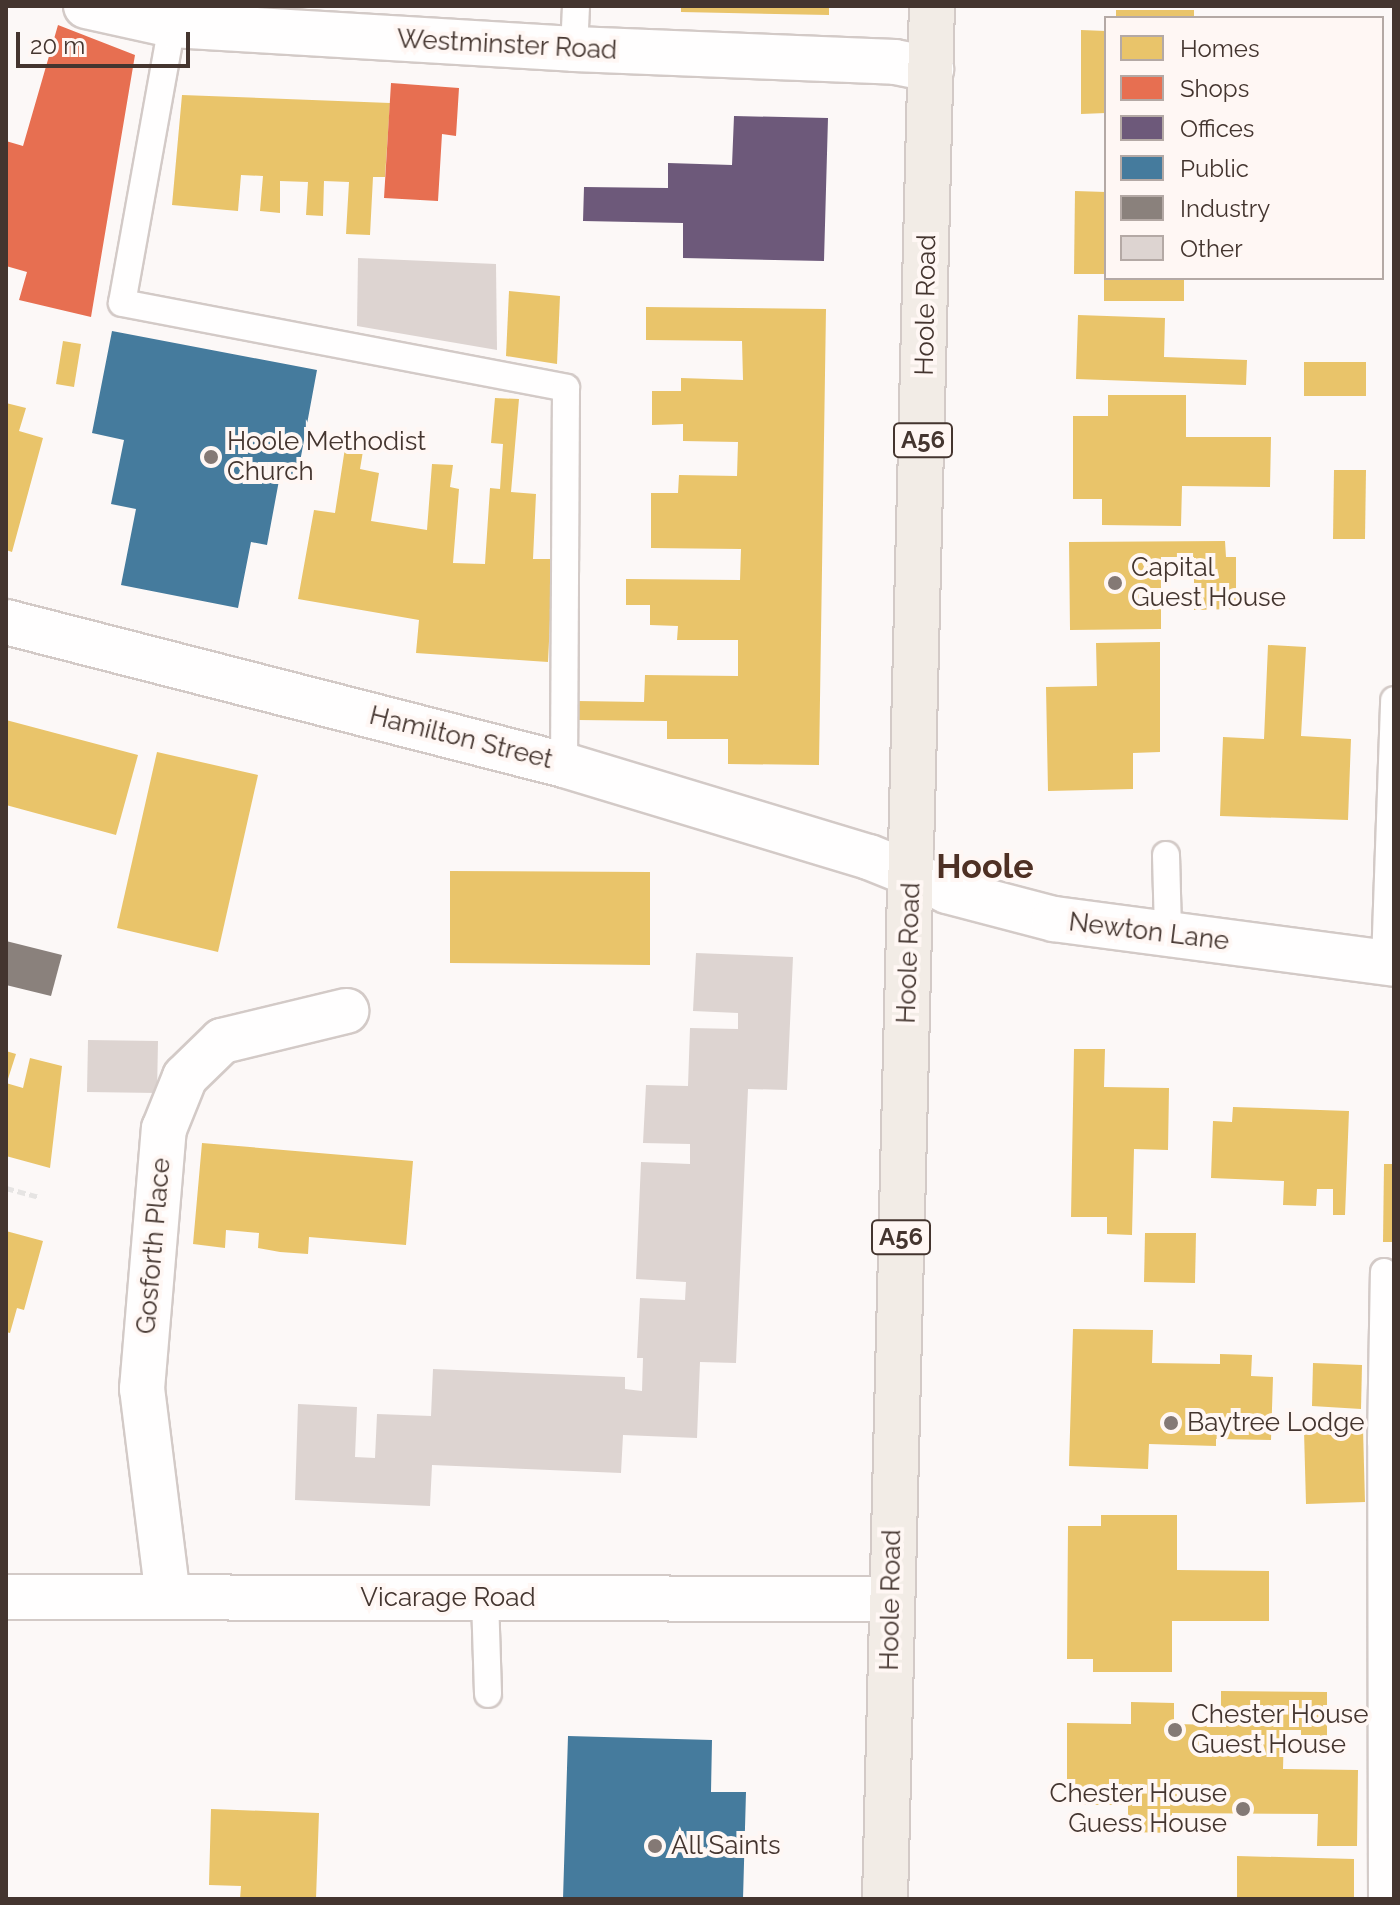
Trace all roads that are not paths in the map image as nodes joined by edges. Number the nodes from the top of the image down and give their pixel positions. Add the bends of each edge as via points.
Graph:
1 (86, 6) edge
2 (576, 6) edge
3 (932, 6) edge
4 (172, 25) junction
5 (574, 49) junction
6 (931, 69) junction
7 (6, 622) edge
8 (1394, 700) edge
9 (564, 765) junction
10 (1166, 855) dead end
11 (911, 874) junction
12 (1168, 934) junction
13 (1390, 964) edge
14 (346, 1011) dead end
15 (1384, 1272) dead end
16 (1388, 1442) edge
17 (6, 1597) edge
18 (168, 1597) junction
19 (485, 1598) junction
20 (891, 1599) junction
21 (488, 1694) dead end
22 (885, 1899) edge
23 (1382, 1899) edge

1 - 4 street, Westminster Road
2 - 5 lane
3 - 6 highway, Hoole Road / A56
4 - 5 street, Westminster Road
4 - 9 lane via 122,303 566,388
5 - 6 street, Westminster Road via 895,62
6 - 11 highway, Hoole Road / A56
7 - 9 street, Hamilton Street
8 - 13 lane
9 - 11 street, Hamilton Street
10 - 12 lane
11 - 12 street, Newton Lane via 947,891 1054,919
11 - 20 highway, Hoole Road / A56
12 - 13 street, Newton Lane
14 - 18 street, Gosforth Place via 222,1041 185,1077 164,1129 142,1389
15 - 16 lane
16 - 23 lane
17 - 18 street, Vicarage Road
18 - 19 street, Vicarage Road
19 - 20 street, Vicarage Road
19 - 21 lane
20 - 22 highway, Hoole Road / A56

